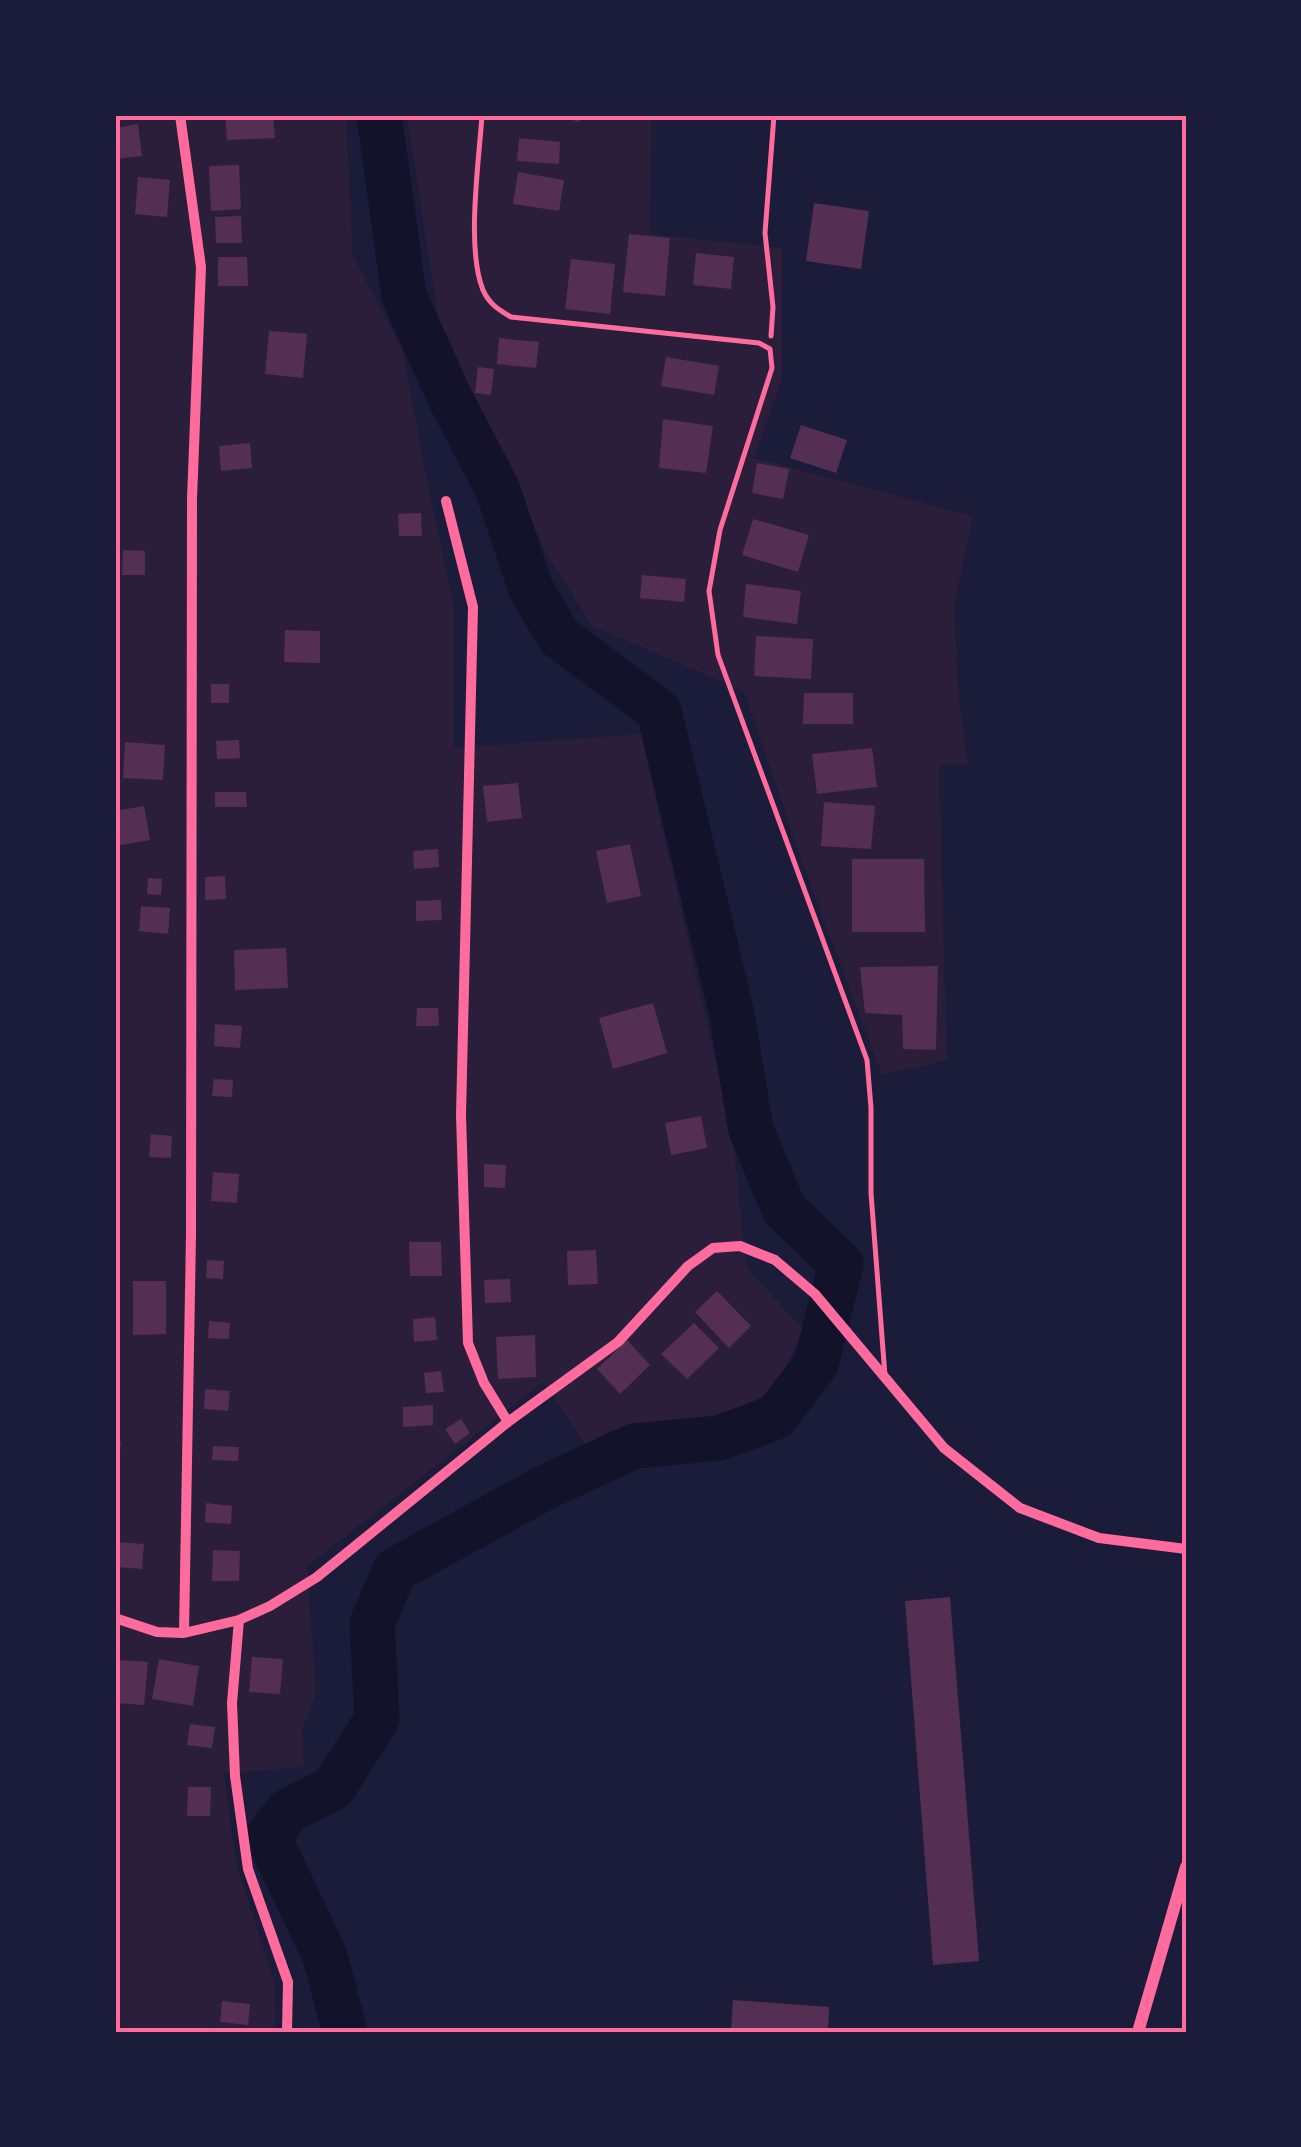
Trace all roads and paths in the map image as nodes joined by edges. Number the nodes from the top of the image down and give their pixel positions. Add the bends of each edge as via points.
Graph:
1 (180, 115) edge
2 (482, 115) edge
3 (774, 115) edge
4 (770, 350) junction
5 (446, 501) dead end
6 (885, 1379) junction
7 (508, 1422) junction
8 (1186, 1550) edge
9 (115, 1618) edge
10 (240, 1620) junction
11 (184, 1633) junction
12 (1186, 1867) edge
13 (287, 2032) edge
14 (1138, 2032) edge

1 - 11 street via 201,267 192,518
2 - 4 lane via 476,260 494,308 511,317 759,343
3 - 4 path via 766,233
4 - 6 lane via 772,368 720,530 710,591 718,655 866,1060
5 - 7 street via 473,606 461,1115 468,1343
6 - 7 street via 816,1294 775,1260 740,1246 713,1248 618,1342
6 - 8 street via 944,1448 1020,1508 1098,1538
7 - 10 street via 316,1578
9 - 11 street
10 - 11 street
10 - 13 street via 234,1776 248,1869 288,1982
12 - 14 street

